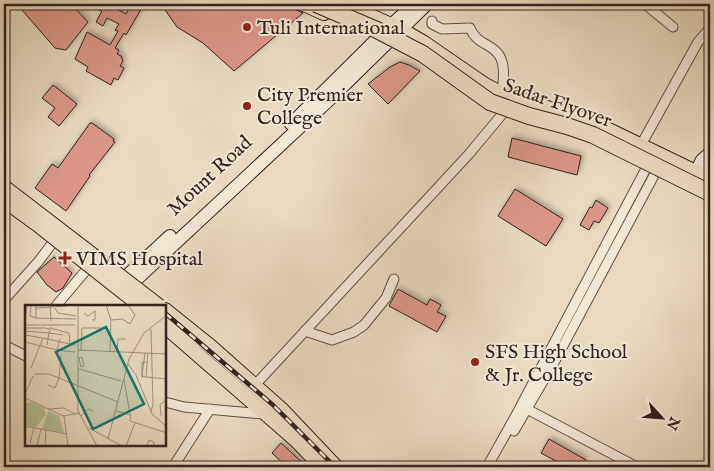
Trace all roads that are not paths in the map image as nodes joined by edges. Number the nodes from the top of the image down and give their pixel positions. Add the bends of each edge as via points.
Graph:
1 (304, 4) edge
2 (316, 4) edge
3 (328, 4) edge
4 (343, 4) edge
5 (415, 4) edge
6 (427, 4) edge
7 (645, 4) edge
8 (432, 21) dead end
9 (395, 27) junction
10 (673, 27) dead end
11 (710, 28) edge
12 (384, 40) junction
13 (502, 94) junction
14 (504, 112) junction
15 (641, 145) junction
16 (710, 153) edge
17 (659, 154) junction
18 (652, 169) junction
19 (696, 172) junction
20 (710, 179) edge
21 (4, 185) edge
22 (710, 187) edge
23 (710, 193) edge
24 (710, 199) edge
25 (4, 200) edge
26 (4, 205) edge
27 (54, 241) junction
28 (86, 269) junction
29 (394, 278) dead end
30 (130, 279) junction
31 (117, 292) junction
32 (4, 300) edge
33 (57, 305) edge
34 (134, 305) edge
35 (140, 305) edge
36 (158, 305) edge
37 (164, 305) edge
38 (166, 307) edge
39 (166, 311) edge
40 (166, 327) edge
41 (166, 331) edge
42 (305, 331) junction
43 (4, 345) edge
44 (23, 354) edge
45 (256, 384) junction
46 (166, 402) edge
47 (524, 408) junction
48 (210, 409) junction
49 (263, 414) junction
50 (174, 467) edge
51 (318, 467) edge
52 (322, 467) edge
53 (336, 467) edge
54 (341, 467) edge
55 (487, 467) edge
56 (493, 467) edge
57 (637, 467) edge

1 - 12 main road
2 - 23 highway, Sadar Flyover, bridge via 423,54 490,102 593,135
3 - 22 highway, Sadar Flyover, bridge via 403,37 492,96 605,135
4 - 9 main road
5 - 9 main road
6 - 9 main road
7 - 10 street
8 - 13 street via 442,29 470,28 474,36 499,55 504,74
9 - 12 main road
9 - 13 main road
11 - 15 street via 698,42
12 - 14 main road via 434,68 474,97
12 - 30 main road via 330,99
13 - 15 main road via 592,122
14 - 18 main road via 586,137
14 - 42 street
15 - 17 main road
16 - 19 main road
17 - 18 street
17 - 19 main road
18 - 24 main road
18 - 47 street via 561,351
19 - 20 main road
21 - 30 main road via 9,185
21 - 36 main road, bridge
25 - 35 main road, bridge
26 - 27 main road
27 - 28 main road
27 - 32 street
28 - 31 main road
28 - 33 street
29 - 42 street via 386,298 354,332 332,340
30 - 31 main road
30 - 37 main road
31 - 34 main road
38 - 45 main road
39 - 53 main road via 282,410
40 - 52 main road via 296,440
41 - 49 main road
42 - 45 street
43 - 44 street
45 - 54 main road via 309,432
46 - 48 street
47 - 55 street
47 - 56 street
47 - 57 street
48 - 49 street
48 - 50 street
49 - 51 main road

